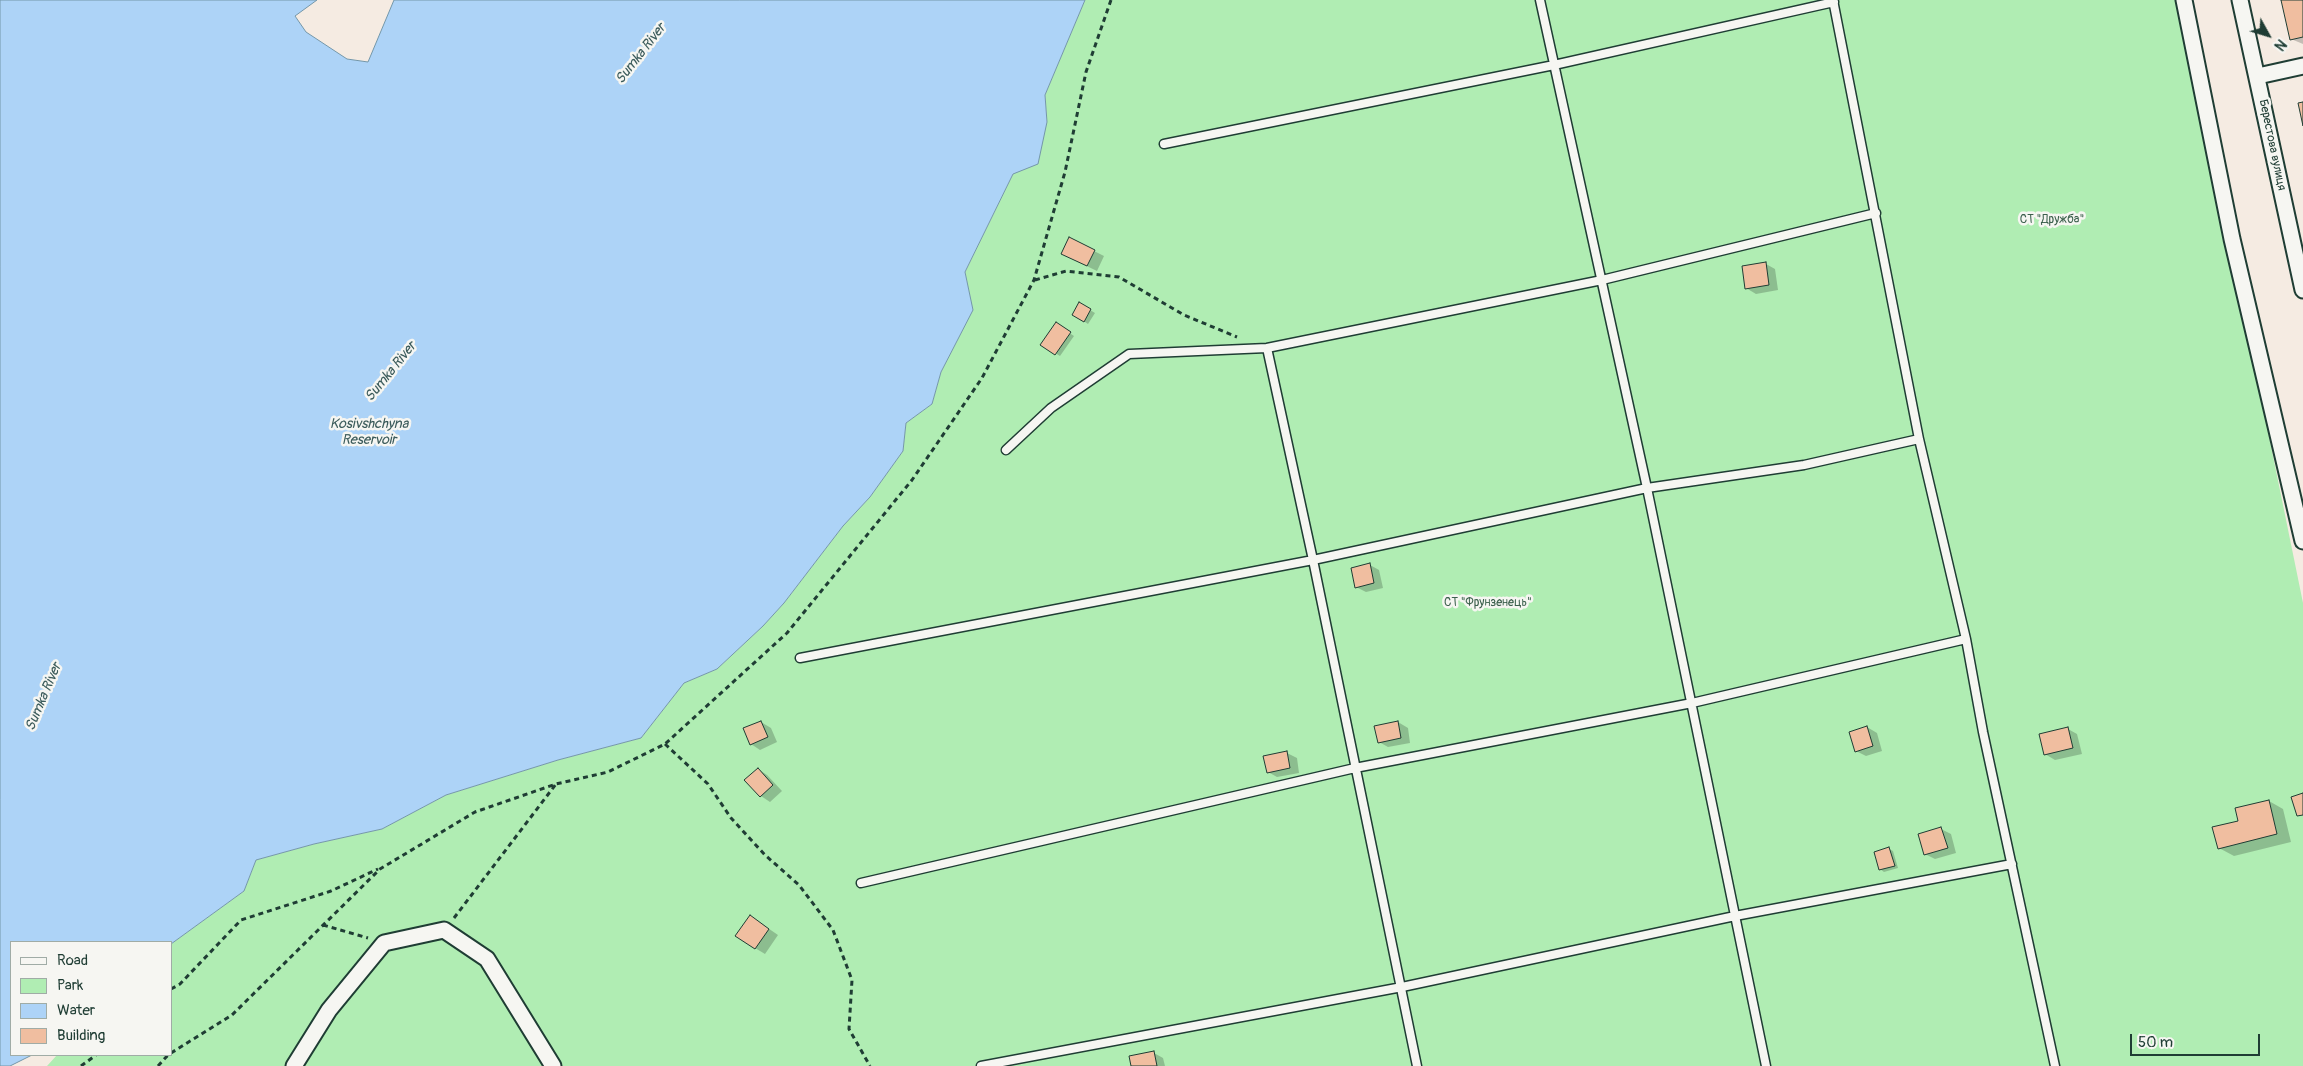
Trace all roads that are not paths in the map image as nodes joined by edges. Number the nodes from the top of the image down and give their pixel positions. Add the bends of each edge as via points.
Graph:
1 (1540, 0) edge
2 (2184, 0) edge
3 (2240, 0) edge
4 (1834, 1) edge
5 (1554, 65) junction
6 (2303, 66) edge
7 (2258, 76) junction
8 (1164, 144) dead end
9 (1876, 213) junction
10 (1602, 280) junction
11 (2303, 290) edge
12 (1267, 348) junction
13 (1919, 439) junction
14 (1006, 450) dead end
15 (1647, 488) junction
16 (2303, 541) edge
17 (1313, 560) junction
18 (1966, 639) junction
19 (800, 658) dead end
20 (1692, 703) junction
21 (1356, 768) junction
22 (2012, 864) junction
23 (861, 883) dead end
24 (1735, 916) junction
25 (1402, 987) junction
26 (294, 1066) edge
27 (553, 1066) edge
28 (981, 1066) edge
29 (1417, 1066) edge
30 (1766, 1066) edge
31 (2055, 1066) edge

1 - 5 lane
2 - 16 street via 2232,239
3 - 7 street, Берестова вулиця
4 - 5 lane
4 - 9 lane
5 - 8 lane
5 - 10 lane
6 - 7 street
7 - 11 street, Берестова вулиця
9 - 10 lane
9 - 13 lane
10 - 12 lane
10 - 15 lane
12 - 14 lane via 1129,354 1051,408
12 - 17 lane
13 - 15 lane via 1804,465
13 - 18 lane
15 - 17 lane
15 - 20 lane
17 - 19 lane
17 - 21 lane
18 - 20 lane
18 - 22 lane
20 - 21 lane
20 - 24 lane
21 - 23 lane
21 - 25 lane
22 - 24 lane
22 - 31 lane
24 - 25 lane
24 - 30 lane
25 - 28 lane
25 - 29 lane
26 - 27 street via 329,1010 384,943 444,930 488,959

